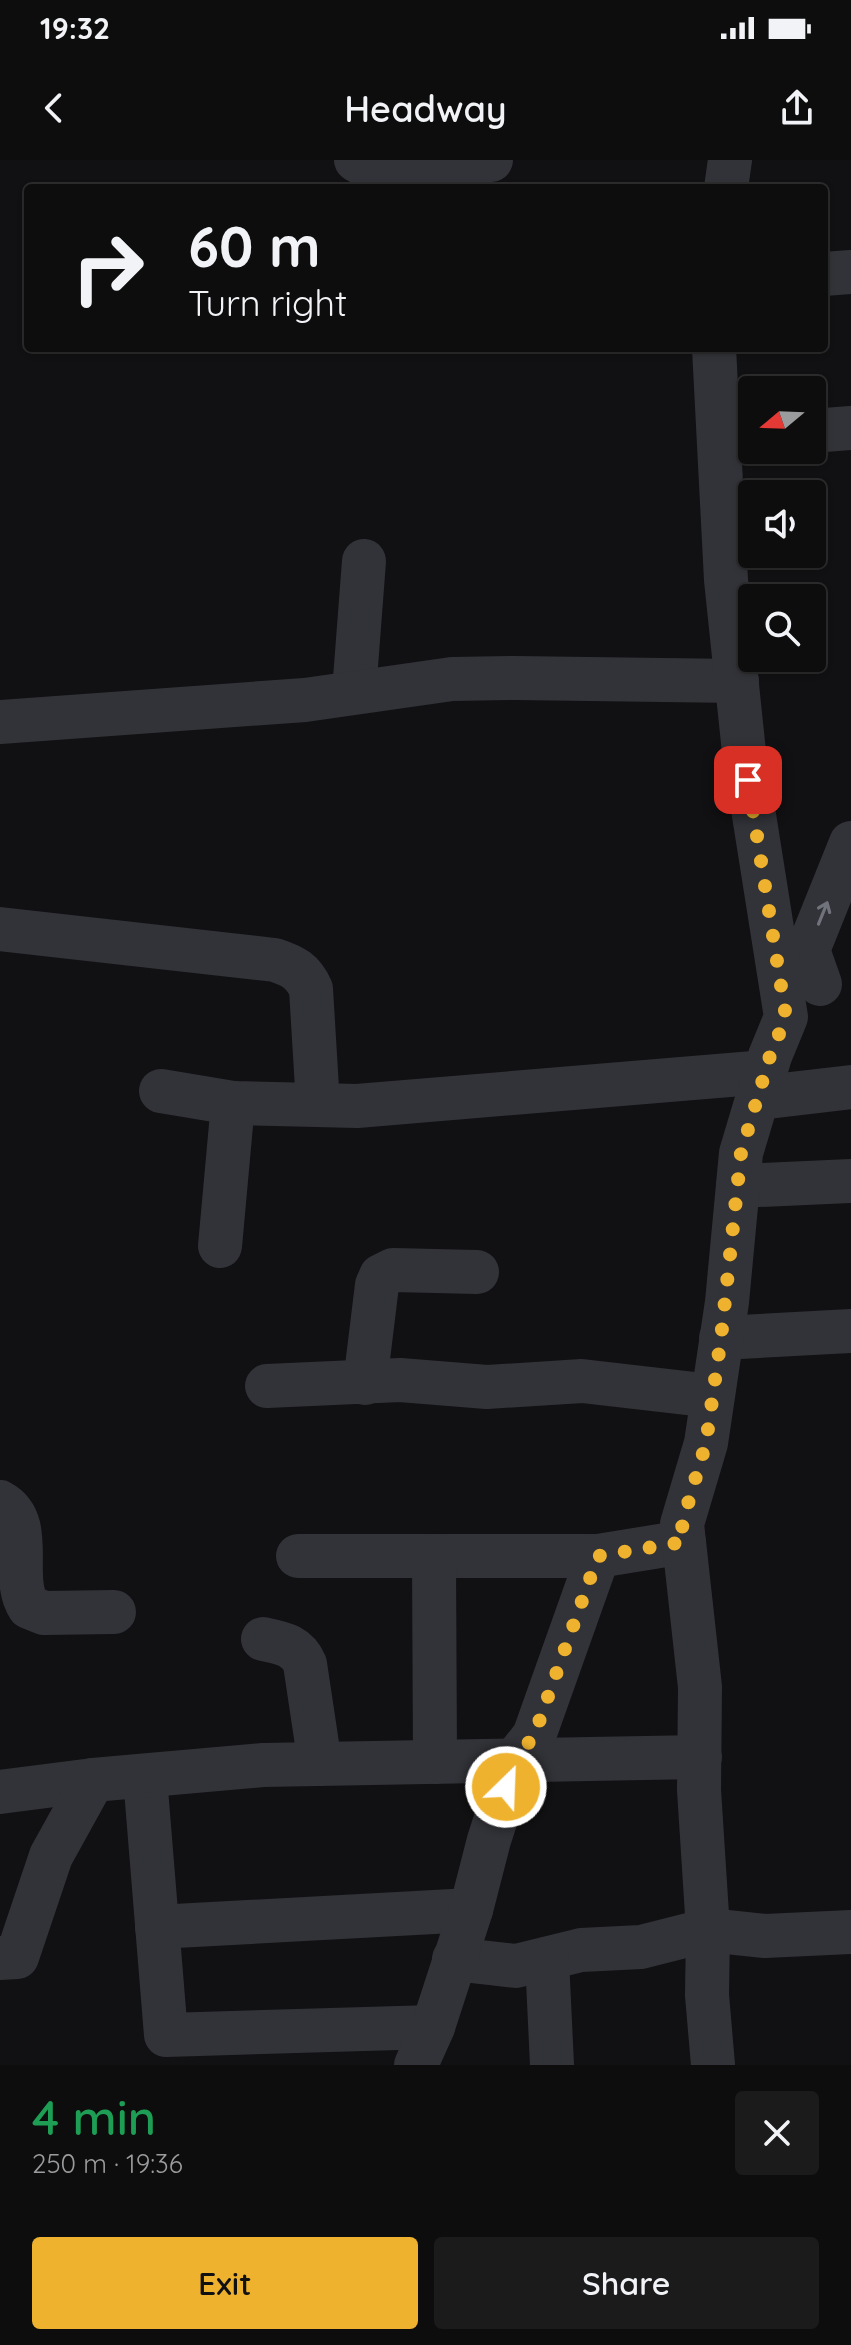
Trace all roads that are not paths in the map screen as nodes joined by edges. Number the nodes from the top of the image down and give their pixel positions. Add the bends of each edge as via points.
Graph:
1 (356, 160) edge
2 (491, 160) edge
3 (730, 160) edge
4 (727, 184) edge
5 (851, 272) edge
6 (828, 274) edge
7 (715, 352) edge
8 (851, 428) edge
9 (826, 430) edge
10 (735, 438) edge
11 (364, 561) dead end
12 (737, 681) junction
13 (354, 692) junction
14 (0, 722) edge
15 (851, 843) edge
16 (0, 929) edge
17 (835, 977) edge
18 (786, 1017) junction
19 (762, 1085) junction
20 (851, 1087) edge
21 (161, 1091) dead end
22 (233, 1103) junction
23 (318, 1105) junction
24 (851, 1181) edge
25 (738, 1186) junction
26 (220, 1246) dead end
27 (477, 1272) dead end
28 (851, 1331) edge
29 (721, 1338) junction
30 (365, 1383) junction
31 (267, 1386) dead end
32 (712, 1396) junction
33 (0, 1502) edge
34 (684, 1542) junction
35 (298, 1556) dead end
36 (434, 1556) junction
37 (598, 1556) junction
38 (114, 1612) dead end
39 (263, 1639) dead end
40 (700, 1757) junction
41 (515, 1760) junction
42 (435, 1762) junction
43 (320, 1764) junction
44 (145, 1777) junction
45 (93, 1780) junction
46 (0, 1792) edge
47 (471, 1910) junction
48 (157, 1927) junction
49 (708, 1930) junction
50 (851, 1932) edge
51 (0, 1958) edge
52 (454, 1959) junction
53 (547, 1959) junction
54 (425, 2046) edge
55 (166, 2050) edge
56 (552, 2065) edge
57 (713, 2065) edge

1 - 2 street via 386,172
3 - 4 street
5 - 6 street
7 - 10 street
8 - 9 street
10 - 12 street via 726,580
11 - 13 street
12 - 13 street via 452,679
12 - 18 street
13 - 14 street
17 -> 15 street via 808,950
16 - 23 street via 275,960 294,967 311,989
17 - 18 street
18 - 19 street
19 - 20 street
19 - 23 street
19 - 25 street via 741,1153
21 - 22 street
22 - 23 street
22 - 26 street
24 - 25 street
25 - 29 street
27 - 30 street via 393,1270 381,1276
28 - 29 street
29 - 32 street
30 - 31 street
30 - 32 street via 400,1380 487,1387 582,1381
32 - 34 street via 706,1443 682,1524
33 - 38 street via 9,1507 20,1532 22,1593 29,1607 44,1613
34 - 37 street
34 - 40 street via 700,1687
35 - 36 street
36 - 37 street
36 - 42 street
37 - 41 street via 534,1736
39 - 43 street via 300,1653
40 - 41 street
40 - 49 street
41 - 42 street
41 - 47 street
42 - 43 street
43 - 44 street
44 - 45 street
44 - 48 street
45 - 46 street
45 - 51 street via 51,1856 17,1957
47 - 48 street
47 - 52 street
48 - 55 street
49 - 50 street via 765,1936
49 - 53 street via 641,1947 581,1950
49 - 57 street
52 - 53 street via 516,1966
52 - 54 street
53 - 56 street
54 - 55 street

